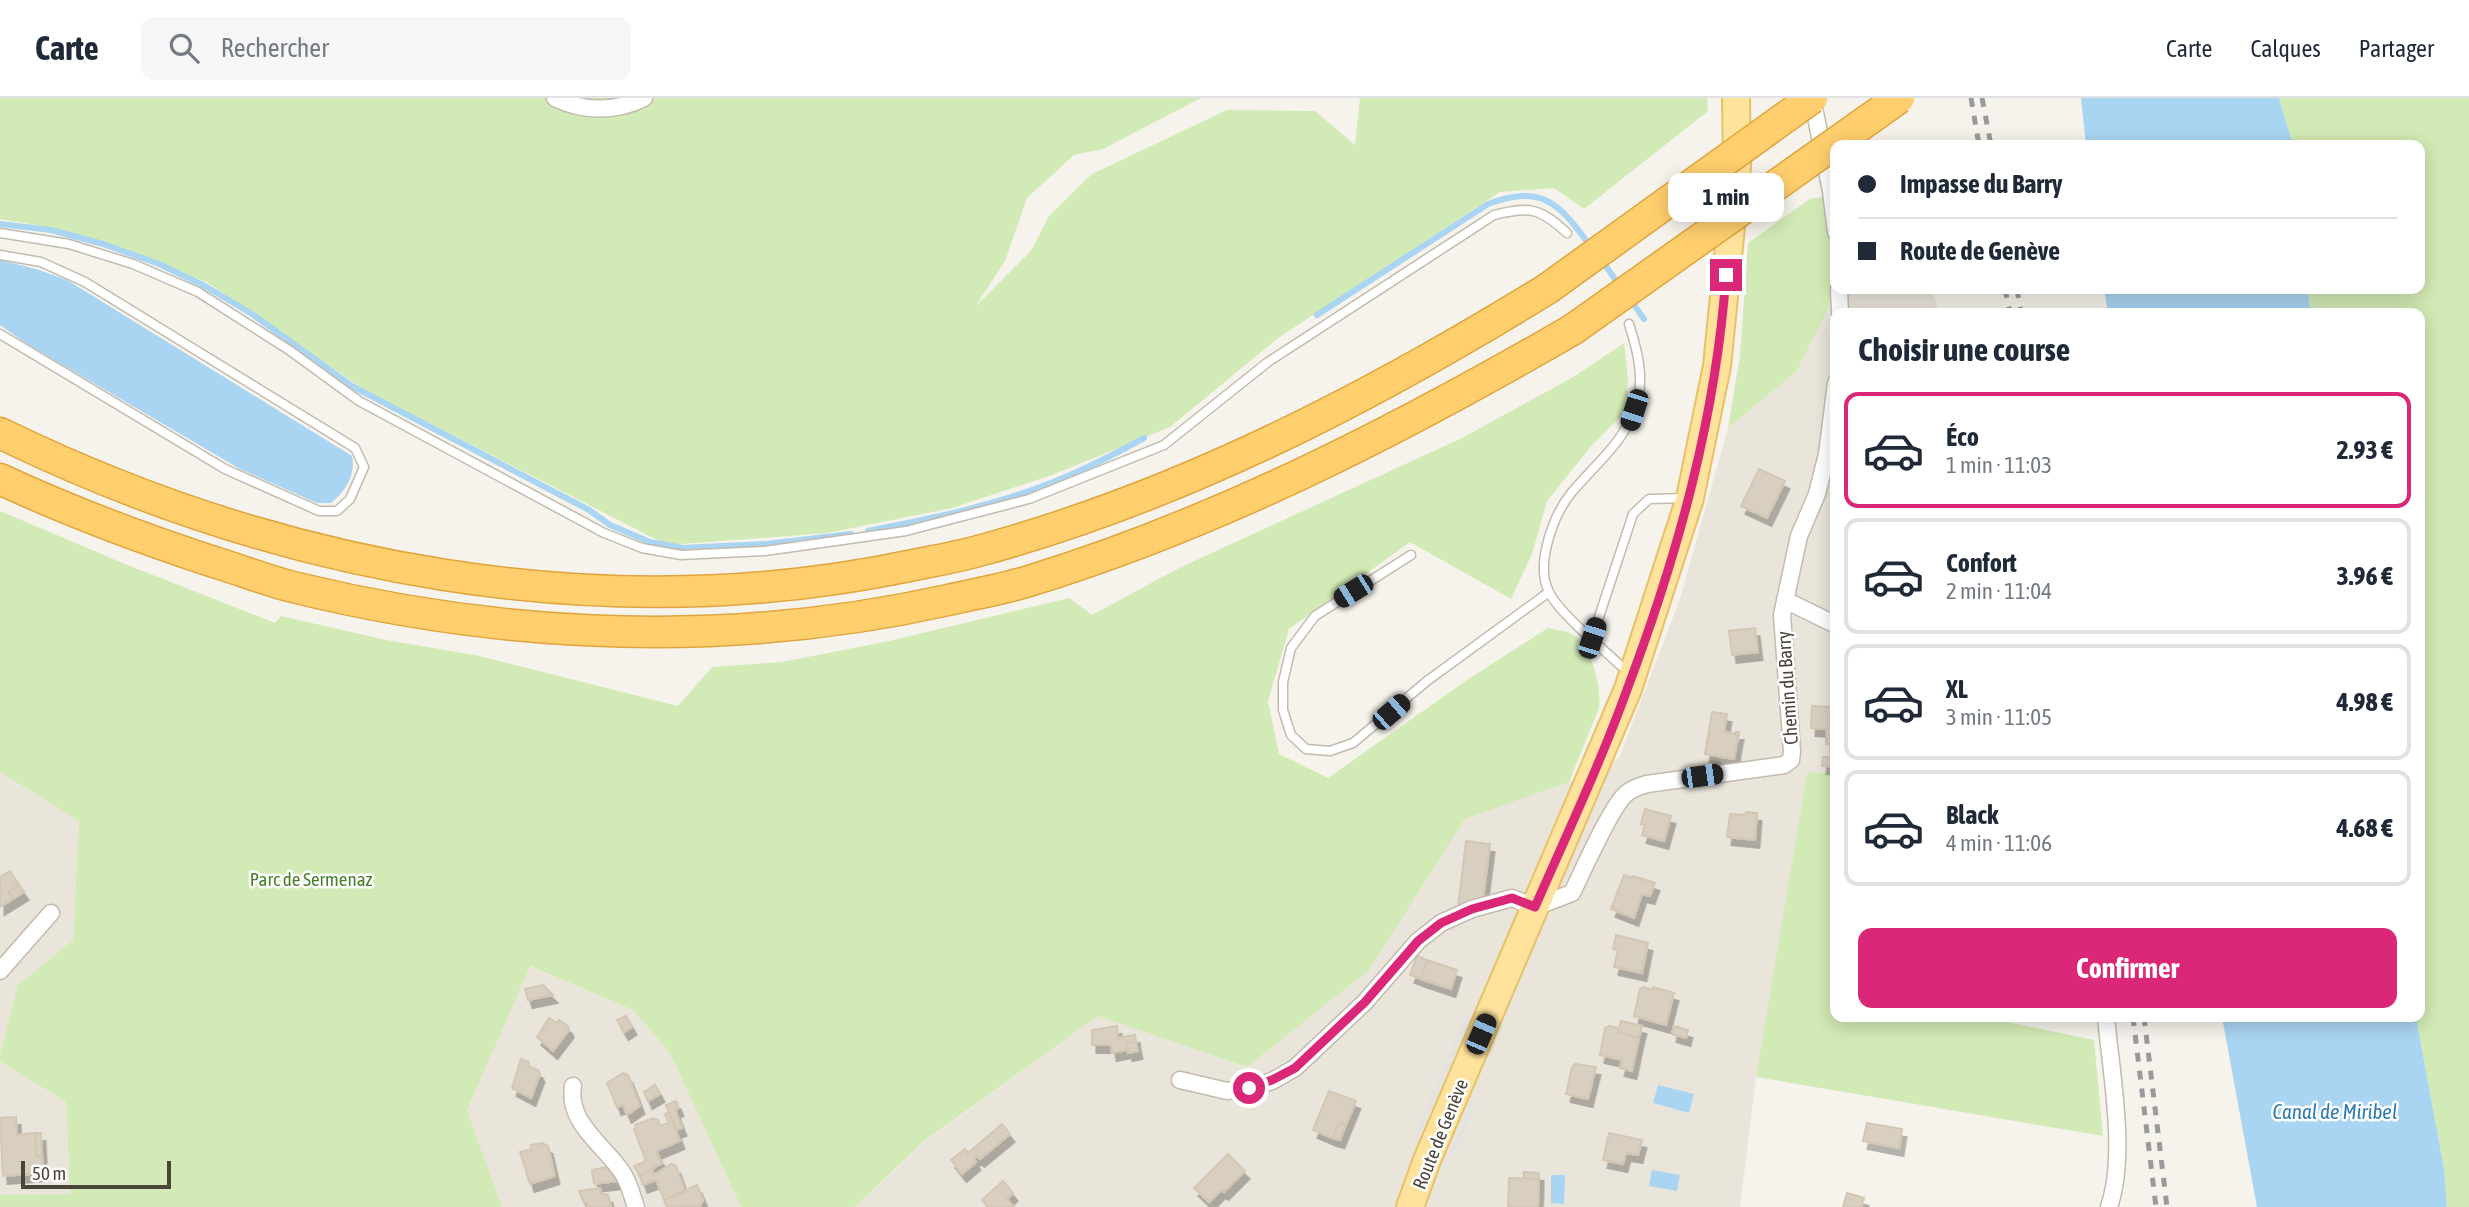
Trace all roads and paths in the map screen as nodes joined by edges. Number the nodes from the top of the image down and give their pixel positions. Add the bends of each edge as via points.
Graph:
1 (555, 98) edge
2 (644, 98) edge
3 (1736, 98) edge
4 (1812, 98) edge
5 (1899, 98) edge
6 (1840, 140) edge
7 (1830, 147) edge
8 (1830, 186) edge
9 (0, 233) edge
10 (1567, 233) dead end
11 (0, 255) edge
12 (1629, 324) dead end
13 (0, 334) edge
14 (1830, 430) edge
15 (0, 433) edge
16 (0, 479) edge
17 (1690, 498) junction
18 (1411, 555) dead end
19 (1549, 592) junction
20 (1785, 600) junction
21 (1830, 622) edge
22 (1592, 638) junction
23 (1633, 674) junction
24 (1535, 907) junction
25 (51, 913) dead end
26 (0, 971) edge
27 (2106, 1022) edge
28 (1180, 1080) dead end
29 (573, 1086) dead end
30 (636, 1207) edge
31 (1410, 1207) edge
32 (2109, 1207) edge

1 - 2 street via 607,109
3 - 17 main road, Route de Genève via 1737,167 1717,366
4 - 8 street
4 - 15 highway, bridge via 1547,289 1463,341 1322,417 1133,500 980,551 862,575 718,591 637,593 457,578 396,568 285,541 146,497
5 - 6 highway, bridge
7 - 16 highway, bridge via 1572,330 1364,445 1243,502 1124,550 1024,583 917,607 776,628 713,632 504,625 292,587 92,520
9 - 10 lane via 82,248 198,292 359,401 604,533 642,548 681,555 765,551 906,531 1028,499 1164,445 1268,362 1494,215 1517,209 1547,215
11 - 13 lane via 41,262 85,282 355,449 364,467 350,499 337,511 319,511 225,469
12 - 19 lane via 1638,353 1639,395 1629,424 1603,461 1570,494 1550,534 1543,566
14 - 20 street, Chemin du Barry via 1817,494 1799,536
17 - 22 lane via 1649,499 1633,514
17 - 23 main road, Route de Genève
18 - 19 lane via 1315,615 1291,649 1283,682 1283,710 1292,735 1306,749 1330,751 1353,743 1427,681
19 - 22 lane
20 - 21 street
20 - 24 street, Chemin du Barry via 1782,615 1791,760 1784,765 1647,783 1625,794 1572,893
22 - 23 lane
23 - 24 main road, Route de Genève
24 - 28 street via 1512,898 1441,923 1295,1068 1272,1080 1227,1091
24 - 31 main road, Route de Genève
25 - 26 street
27 - 32 street via 2117,1145
29 - 30 street via 571,1099 578,1119 623,1173

